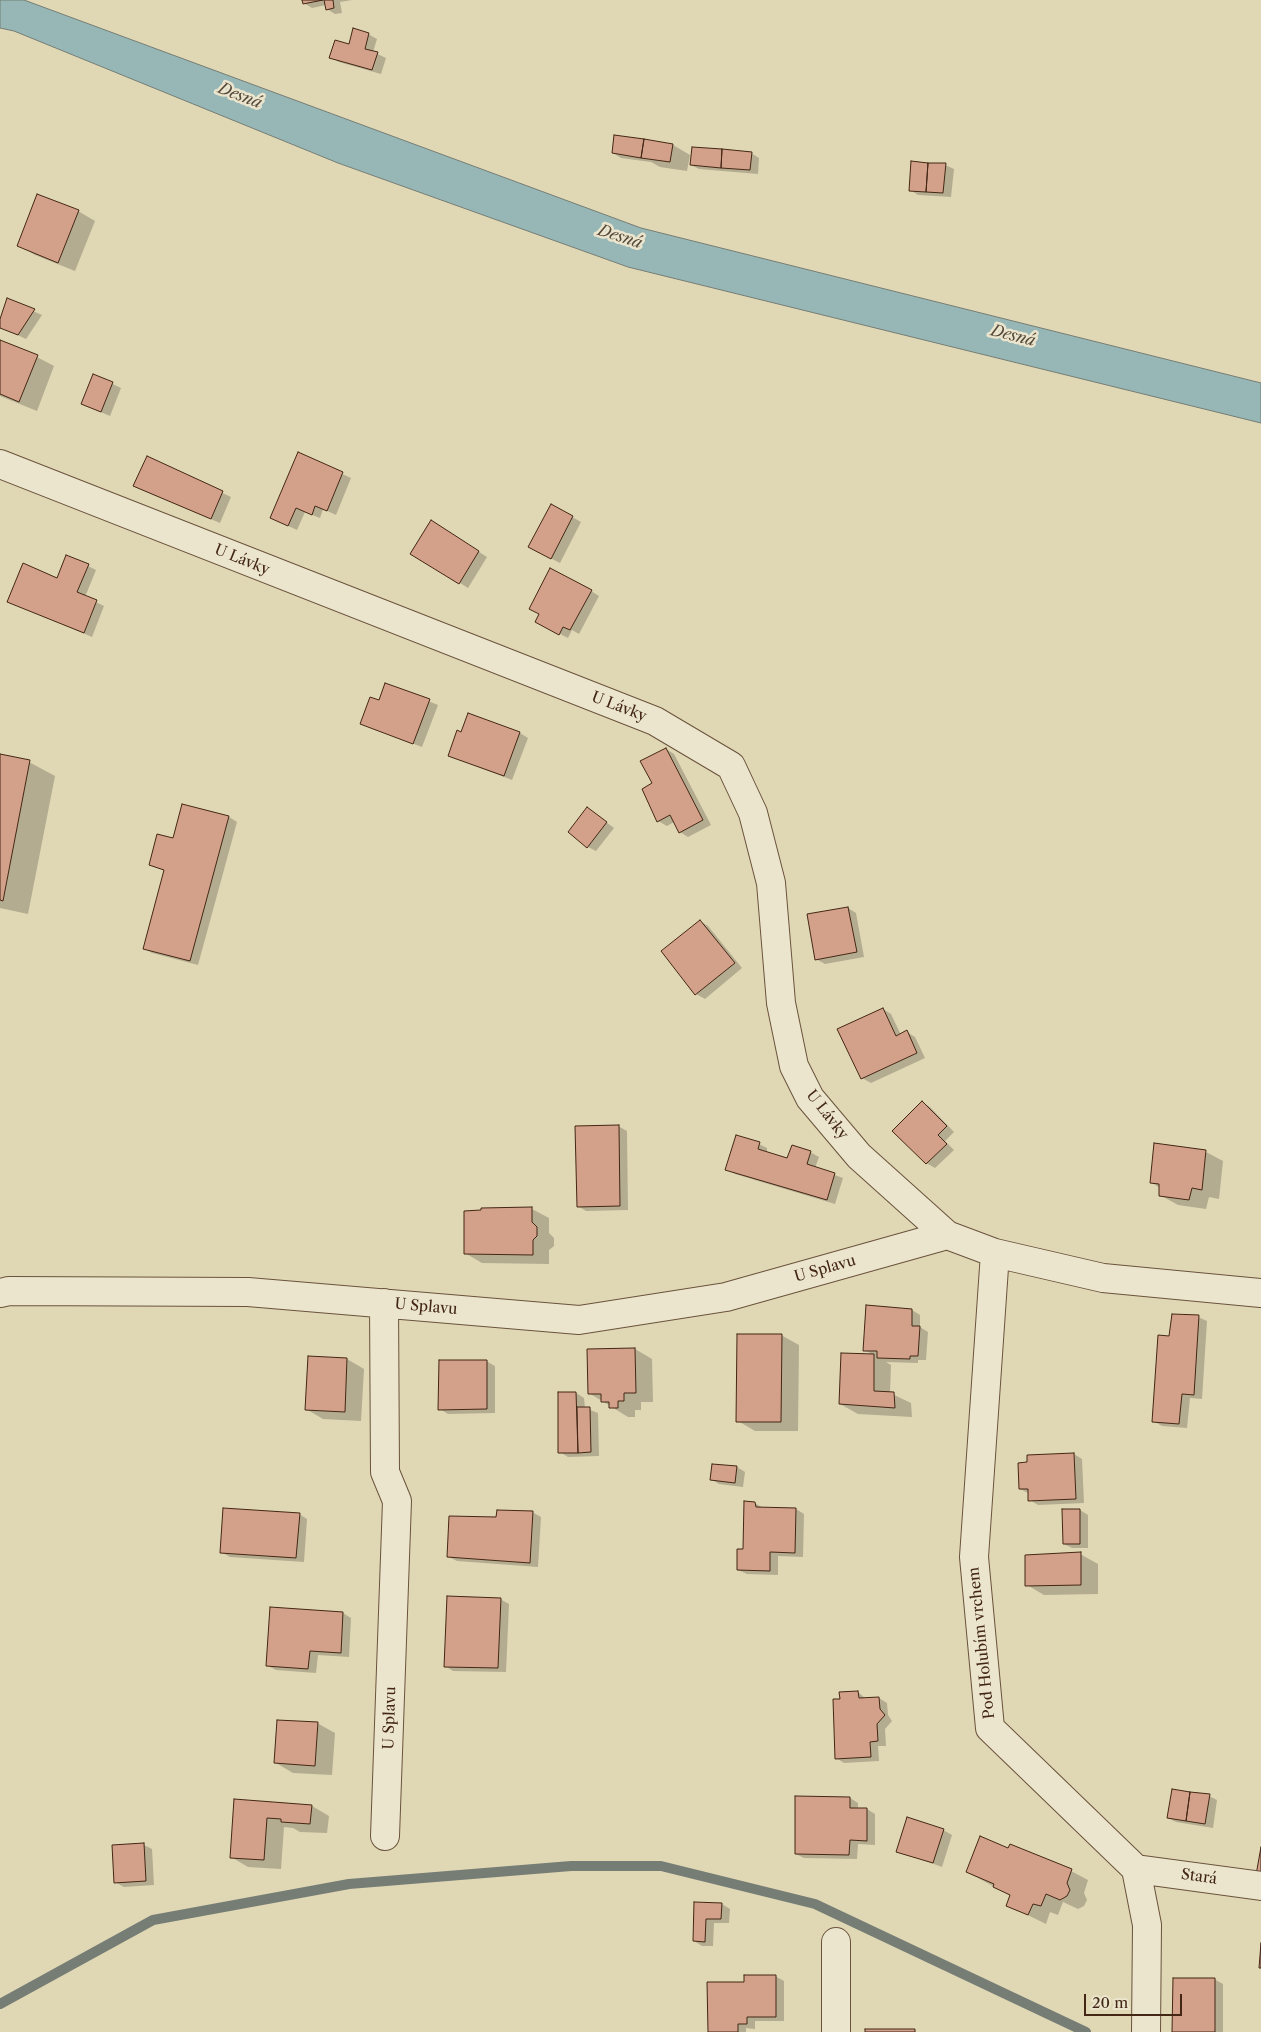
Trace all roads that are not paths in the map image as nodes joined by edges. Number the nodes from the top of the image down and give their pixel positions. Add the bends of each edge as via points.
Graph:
1 (0, 464) edge
2 (948, 1234) junction
3 (995, 1253) junction
4 (0, 1293) edge
5 (1261, 1293) edge
6 (384, 1303) junction
7 (386, 1836) dead end
8 (1136, 1869) junction
9 (1261, 1886) edge
10 (836, 1942) dead end
11 (836, 2032) edge
12 (1146, 2032) edge

1 - 2 street, U Lávky via 655,721 731,766 753,813 771,883 781,1003 794,1066 810,1098 859,1156
2 - 3 street
2 - 6 street, U Splavu via 726,1297 578,1320
3 - 5 street via 1103,1278
3 - 8 street, Pod Holubím vrchem via 974,1557 990,1728
4 - 6 street, U Splavu via 248,1292
6 - 7 street, U Splavu via 385,1472 397,1502
8 - 9 street, Stará
8 - 12 street via 1147,1925
10 - 11 street

